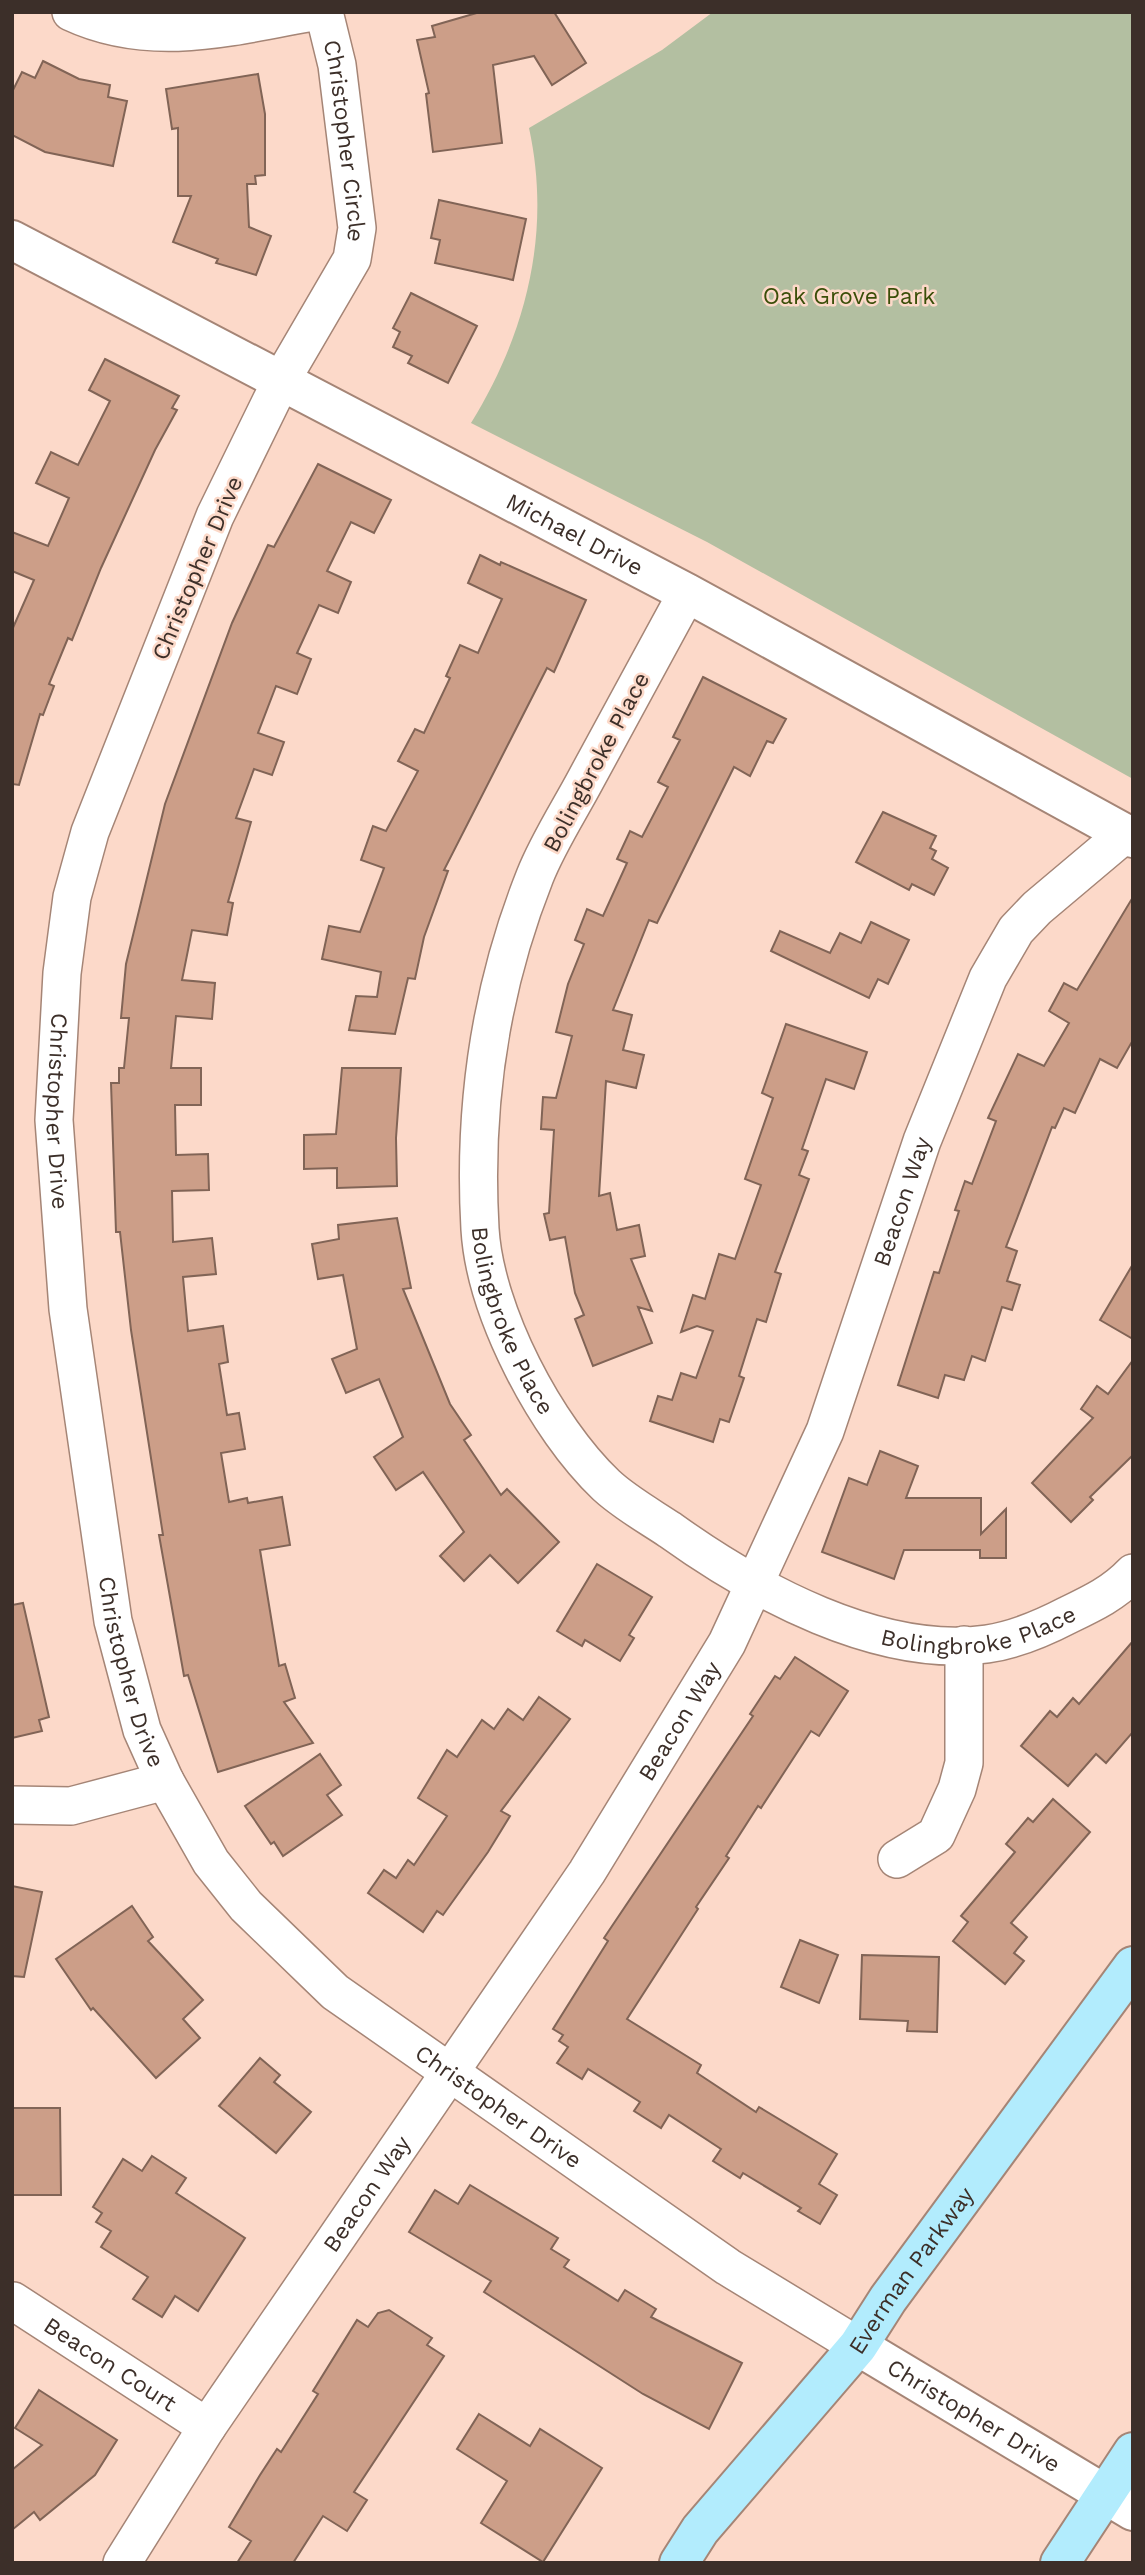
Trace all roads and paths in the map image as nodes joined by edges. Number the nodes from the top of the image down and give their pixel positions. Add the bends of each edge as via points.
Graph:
1 (71, 12) edge
2 (312, 12) edge
3 (324, 12) edge
4 (12, 240) edge
5 (282, 379) junction
6 (687, 593) junction
7 (1129, 836) edge
8 (1133, 1573) edge
9 (754, 1584) junction
10 (964, 1645) junction
11 (165, 1781) junction
12 (12, 1805) edge
13 (897, 1859) dead end
14 (1133, 1966) edge
15 (450, 2073) junction
16 (13, 2301) edge
17 (873, 2355) junction
18 (206, 2427) junction
19 (1133, 2452) edge
20 (1120, 2503) edge
21 (122, 2563) edge
22 (679, 2563) edge
23 (1060, 2563) edge

1 - 2 street, Christopher Circle via 124,29 187,34
3 - 5 street, Christopher Circle via 337,65 357,228 352,259
4 - 5 street, Michael Drive
5 - 6 street, Michael Drive
5 - 11 street, Christopher Drive via 215,516 90,831 72,897 62,973 54,1120 68,1309 113,1621 142,1730
6 - 7 street, Michael Drive
6 - 9 street, Bolingbroke Place via 536,873 502,972 484,1069 480,1231 490,1286 518,1360 566,1439 607,1485 712,1561
7 - 9 street, Beacon Way via 1037,908 1016,930 988,978 922,1141 825,1431
8 - 10 street, Bolingbroke Place via 1115,1592 1042,1628 990,1644
9 - 10 street, Bolingbroke Place via 848,1626 890,1638
9 - 15 street, Beacon Way via 727,1643 587,1872
10 - 13 street via 964,1763 957,1789 936,1835
11 - 12 street via 71,1806
11 - 15 street, Christopher Drive via 211,1862 246,1906 335,1992
14 - 17 main road, Everman Parkway via 888,2299
15 - 17 street, Christopher Drive via 728,2267
15 - 18 street, Beacon Way
16 - 18 street, Beacon Court
17 - 20 street, Christopher Drive
17 - 22 main road, Everman Parkway via 700,2530
18 - 21 street, Beacon Way
19 - 20 main road
20 - 23 main road

